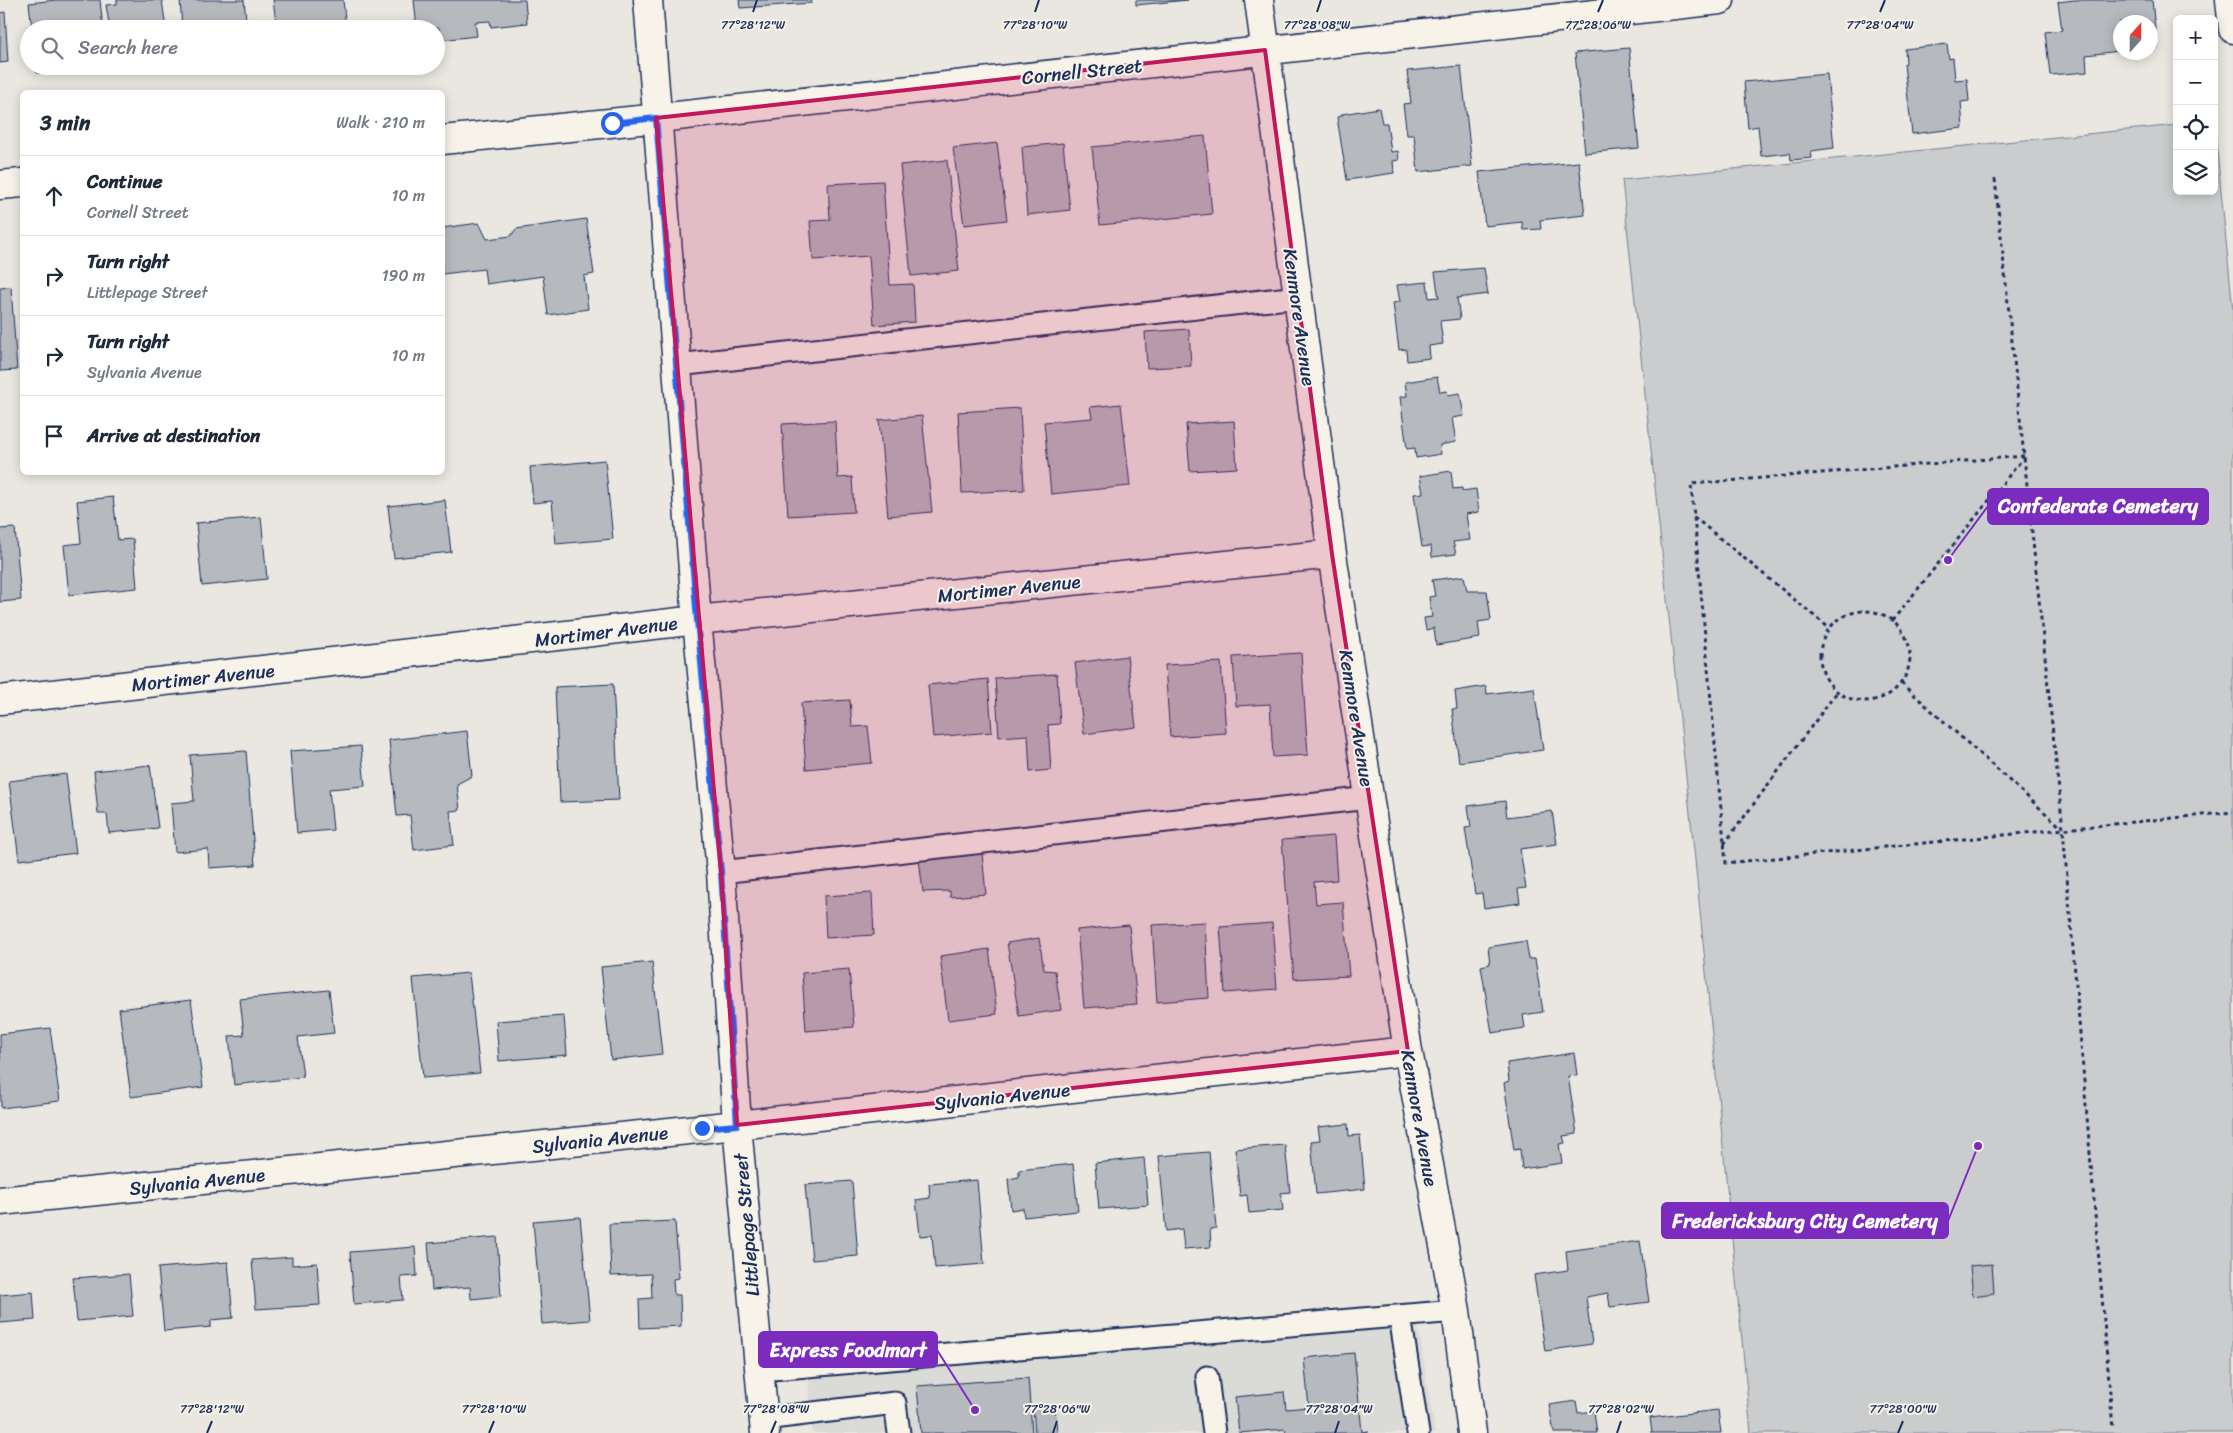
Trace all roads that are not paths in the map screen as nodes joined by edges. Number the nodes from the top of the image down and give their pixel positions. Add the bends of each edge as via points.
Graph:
1 (648, 0) edge
2 (1260, 0) edge
3 (1720, 0) edge
4 (2230, 0) edge
5 (2233, 28) edge
6 (1265, 50) junction
7 (656, 118) junction
8 (445, 140) edge
9 (20, 183) edge
10 (0, 185) edge
11 (1298, 296) junction
12 (677, 365) junction
13 (1332, 554) junction
14 (697, 620) junction
15 (0, 700) edge
16 (1369, 798) junction
17 (721, 872) junction
18 (1408, 1051) junction
19 (737, 1125) junction
20 (0, 1201) edge
21 (1456, 1311) junction
22 (1400, 1316) junction
23 (760, 1370) junction
24 (1207, 1377) dead end
25 (765, 1426) edge
26 (899, 1433) edge
27 (1214, 1433) edge
28 (1418, 1433) edge
29 (1472, 1433) edge

1 - 7 street, Littlepage Street
2 - 6 street, Kenmore Avenue
3 - 6 street, Cornell Street
4 - 5 street
6 - 7 street, Cornell Street
6 - 11 street, Kenmore Avenue
7 - 8 street, Cornell Street
7 - 12 street, Littlepage Street
9 - 10 street
11 - 12 lane
11 - 13 street, Kenmore Avenue
12 - 14 street, Littlepage Street
13 - 14 street, Mortimer Avenue
13 - 16 street, Kenmore Avenue
14 - 15 street, Mortimer Avenue
14 - 17 street, Littlepage Street
16 - 17 lane
16 - 18 street, Kenmore Avenue
17 - 19 street, Littlepage Street
18 - 19 street, Sylvania Avenue
18 - 21 street, Kenmore Avenue
19 - 20 street, Sylvania Avenue
19 - 23 street, Littlepage Street
21 - 22 lane
21 - 29 street, Kenmore Avenue
22 - 23 lane
22 - 28 lane
23 - 25 street, Littlepage Street
24 - 27 lane
25 - 26 lane via 895,1403

